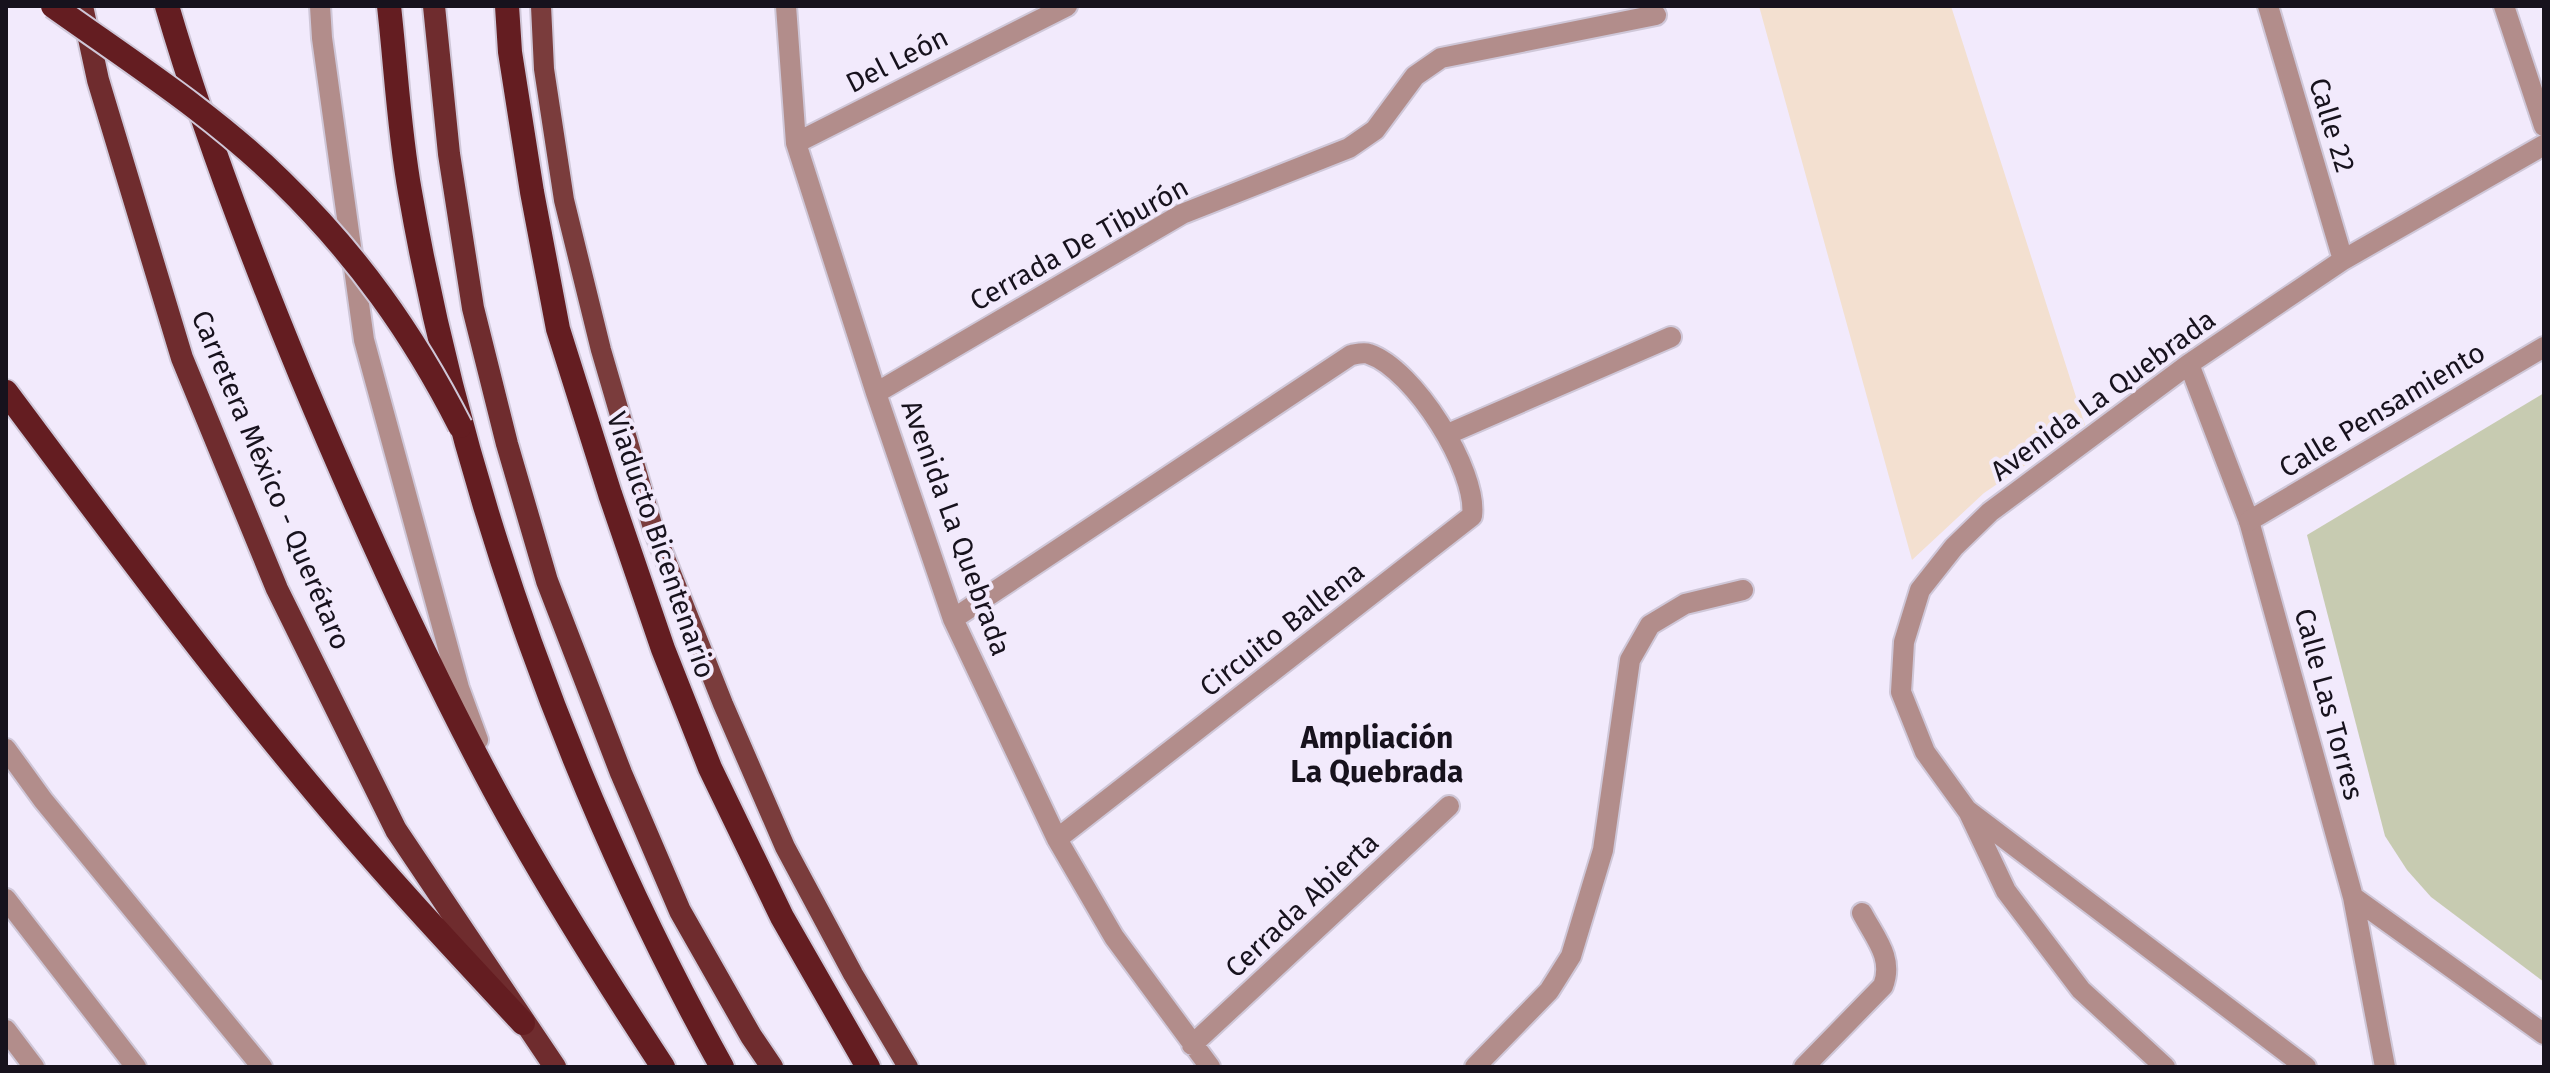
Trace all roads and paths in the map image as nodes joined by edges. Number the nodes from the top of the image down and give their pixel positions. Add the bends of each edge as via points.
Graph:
1 (53, 6) edge
2 (82, 6) edge
3 (167, 6) edge
4 (320, 6) edge
5 (434, 6) edge
6 (507, 6) edge
7 (541, 6) edge
8 (786, 6) edge
9 (1067, 6) edge
10 (2268, 6) edge
11 (2504, 6) edge
12 (1656, 15) dead end
13 (390, 17) edge
14 (2544, 126) edge
15 (796, 143) junction
16 (2544, 145) edge
17 (2343, 260) junction
18 (1671, 337) dead end
19 (2544, 347) edge
20 (2189, 364) junction
21 (6, 392) edge
22 (876, 393) junction
23 (460, 426) junction
24 (1448, 434) junction
25 (2249, 521) junction
26 (1743, 590) dead end
27 (953, 619) junction
28 (6, 749) edge
29 (6, 771) edge
30 (496, 793) junction
31 (43, 800) junction
32 (1449, 806) dead end
33 (1967, 810) junction
34 (1057, 839) junction
35 (2353, 897) junction
36 (6, 899) edge
37 (1862, 913) dead end
38 (523, 1023) junction
39 (6, 1030) edge
40 (2544, 1034) edge
41 (1192, 1045) junction
42 (34, 1067) edge
43 (136, 1067) edge
44 (262, 1067) edge
45 (555, 1067) edge
46 (663, 1067) edge
47 (722, 1067) edge
48 (772, 1067) edge
49 (868, 1067) edge
50 (908, 1067) edge
51 (1210, 1067) edge
52 (1475, 1067) edge
53 (1804, 1067) edge
54 (2165, 1067) edge
55 (2306, 1067) edge
56 (2385, 1067) edge

1 - 23 highway, bridge via 226,133 300,200 376,286 415,343
2 - 38 highway, Carretera México - Querétaro via 98,80 182,358 277,589 396,830
3 - 30 highway via 276,316 436,678
4 - 30 street via 364,340 459,688
5 - 48 highway via 449,154 473,308 547,581 680,911
6 - 49 highway, Viaducto Bicentenario via 532,192 558,329 629,550 710,768 782,917
7 - 50 main road via 544,69 564,200 653,528 785,847
8 - 15 street, Avenida La Quebrada
9 - 15 street, Del León
10 - 17 street, Calle 22
11 - 14 street
12 - 22 street, Cerrada De Tiburón via 1441,58 1415,76 1375,130 1349,148 1182,214
13 - 23 highway, bridge via 410,193
15 - 22 street, Avenida La Quebrada
16 - 17 street, Avenida La Quebrada
17 - 20 street, Avenida La Quebrada
18 - 24 street
19 - 25 street, Calle Pensamiento
20 - 25 street, Calle Las Torres
20 - 33 street, Avenida La Quebrada via 1990,512 1920,590 1904,642 1901,692 1925,752
21 - 38 highway via 211,664 317,794
22 - 27 street, Avenida La Quebrada
23 - 47 highway via 570,746 652,932
24 - 27 street, Circuito Ballena via 1423,396 1382,361 1367,353 1351,355
24 - 34 street, Circuito Ballena via 1474,503 1472,516
25 - 35 street, Calle Las Torres
26 - 52 street via 1685,604 1650,625 1630,660 1603,850 1571,956 1549,991
27 - 34 street, Avenida La Quebrada
28 - 31 street
29 - 31 street
30 - 46 highway via 552,893
31 - 44 street
32 - 41 street, Cerrada Abierta
33 - 54 street, Avenida La Quebrada via 2006,891 2081,990
33 - 55 street, Avenida La Quebrada
34 - 41 street, Avenida La Quebrada via 1114,937
35 - 40 street
35 - 56 street, Calle Las Torres
36 - 43 street
37 - 53 street via 1887,959 1883,986
38 - 45 highway, Carretera México - Querétaro
39 - 42 street
41 - 51 street, Avenida La Quebrada

